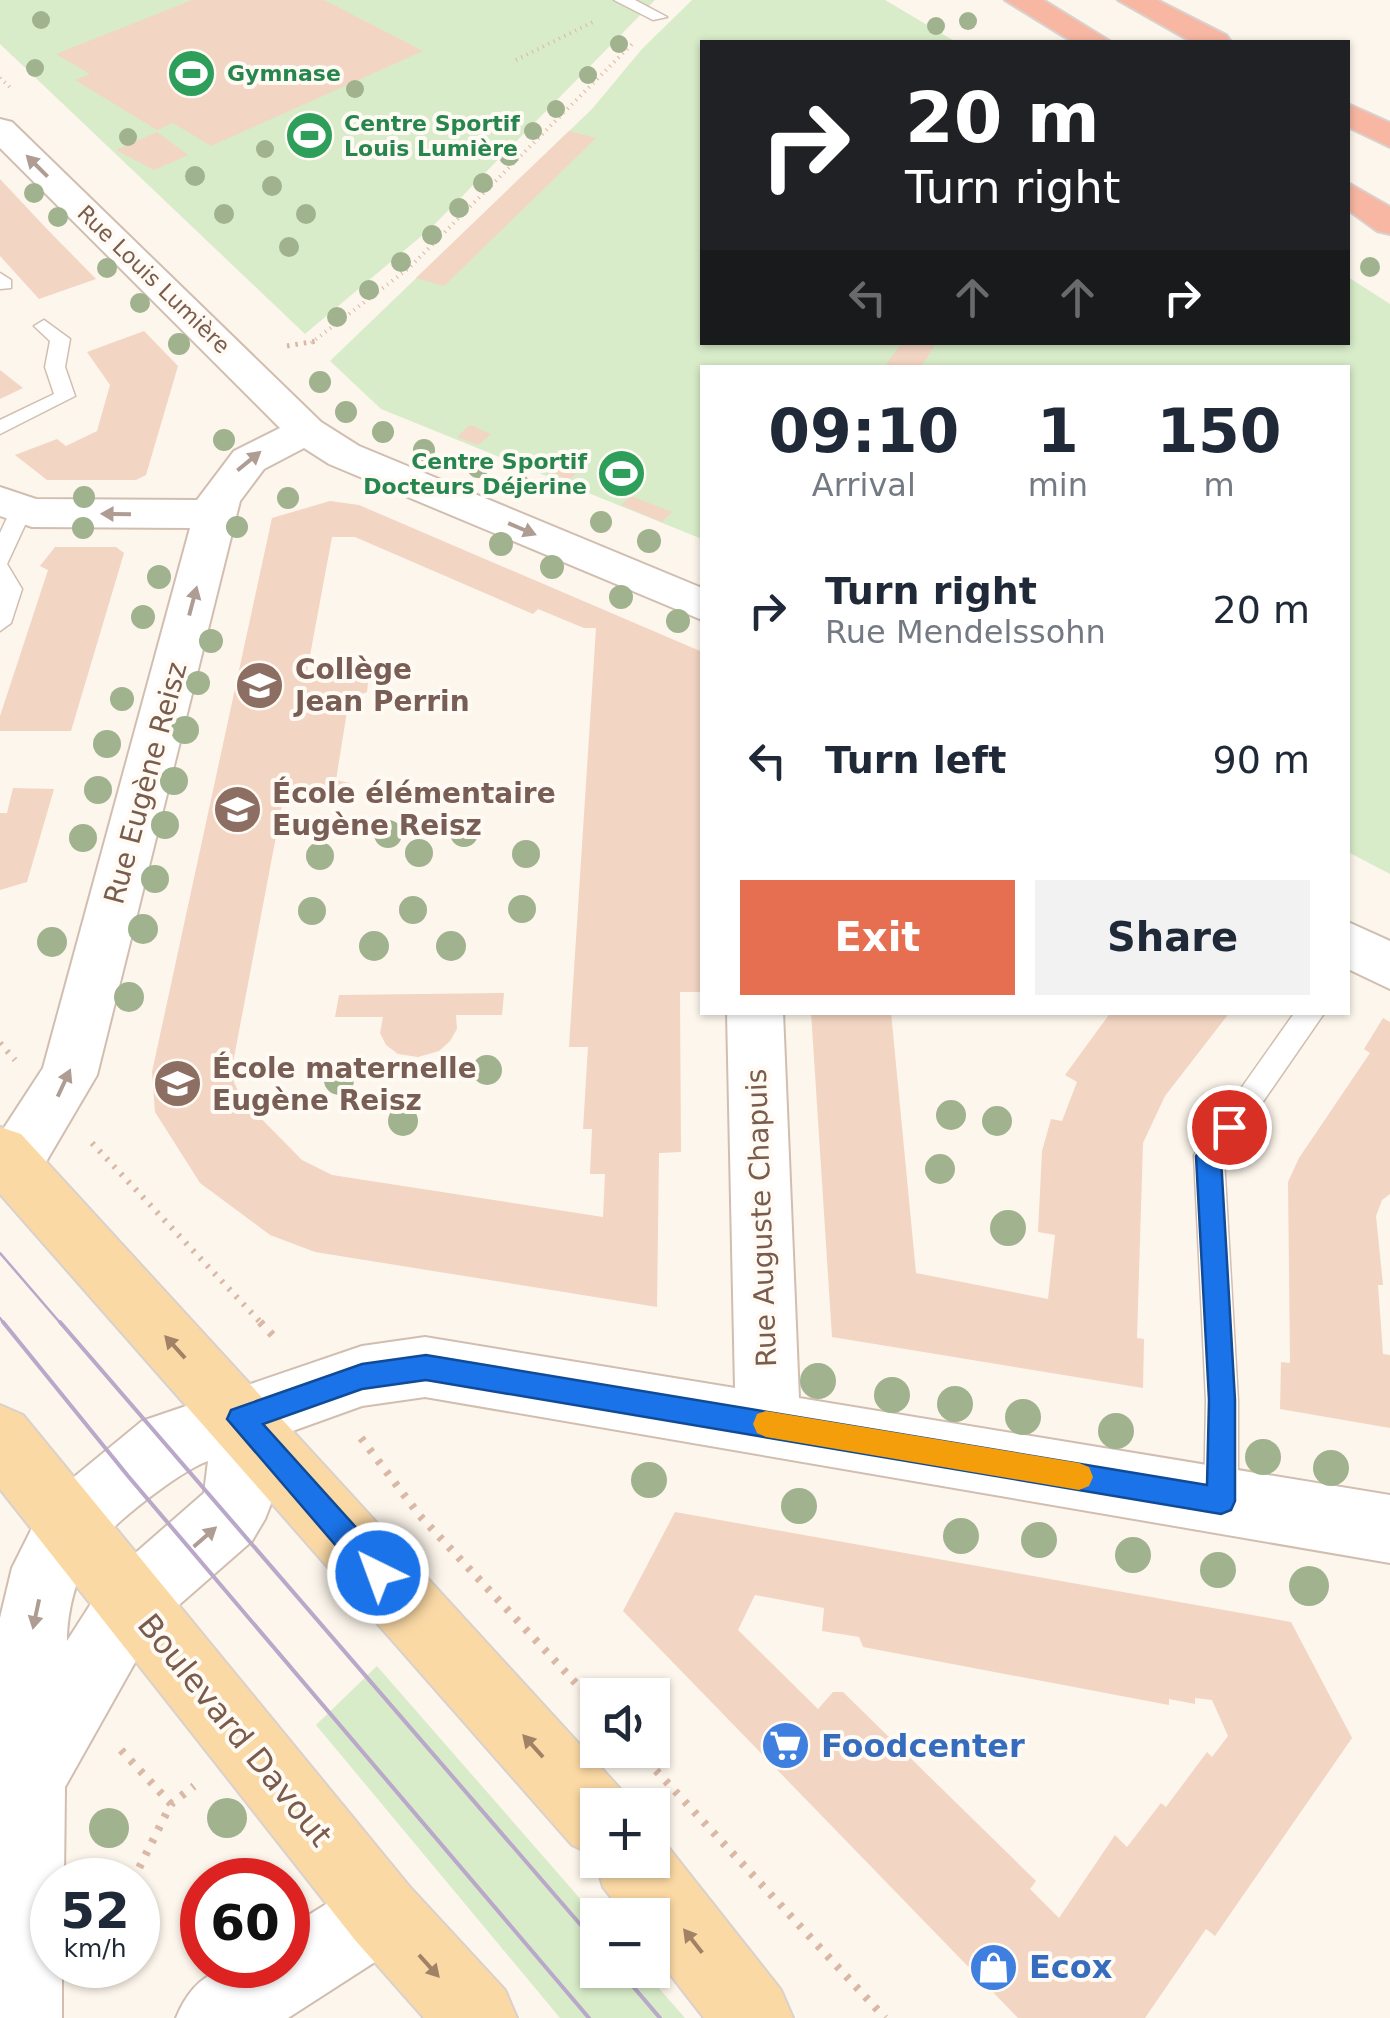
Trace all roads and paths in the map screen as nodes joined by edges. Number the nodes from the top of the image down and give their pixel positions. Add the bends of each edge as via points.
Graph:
1 (1020, 0) edge
2 (1133, 0) edge
3 (626, 2) edge
4 (659, 17) joint
5 (1091, 40) edge
6 (1211, 40) edge
7 (516, 60) dead end
8 (1350, 111) edge
9 (1350, 111) edge
10 (1390, 128) edge
11 (0, 129) edge
12 (1390, 136) edge
13 (1350, 187) edge
14 (1350, 195) edge
15 (1390, 210) edge
16 (1390, 223) edge
17 (44, 326) dead end
18 (270, 347) dead end
19 (0, 428) edge
20 (306, 431) junction
21 (10, 506) edge
22 (213, 514) junction
23 (0, 560) edge
24 (0, 570) edge
25 (700, 604) edge
26 (0, 623) edge
27 (755, 1015) edge
28 (1309, 1015) edge
29 (84, 1134) dead end
30 (6, 1159) edge
31 (292, 1355) dead end
32 (240, 1419) junction
33 (768, 1424) junction
34 (0, 1438) edge
35 (370, 1448) dead end
36 (1221, 1501) junction
37 (70, 1524) junction
38 (1390, 1529) edge
39 (132, 1601) junction
40 (580, 1689) edge
41 (118, 1747) dead end
42 (654, 1768) edge
43 (207, 1775) dead end
44 (25, 1788) junction
45 (580, 1799) edge
46 (171, 1804) junction
47 (144, 1858) edge
48 (644, 1878) edge
49 (382, 1913) junction
50 (22, 2018) edge
51 (216, 2018) edge
52 (476, 2018) edge
53 (753, 2018) edge
54 (886, 2018) edge

1 - 5 highway
2 - 6 highway
3 - 4 lane
3 - 7 path
4 - 18 path via 410,268 313,343
8 - 10 highway
9 - 12 highway
20 -> 11 street, Rue Louis Lumière
13 - 15 highway
14 - 16 highway
17 - 19 lane via 60,339 54,367 65,396
22 -> 20 street, Rue Eugène Reisz via 226,484 249,460
20 -> 25 street, Rue Louis Lumière via 344,455
22 -> 21 street
21 - 23 lane
30 -> 22 street, Rue Eugène Reisz via 69,1075
24 - 26 lane via 12,588
27 - 33 street, Rue Auguste Chapuis
28 - 36 lane via 1208,1156
29 - 31 path
32 -> 30 main road
32 - 33 street via 362,1376 426,1367
32 - 37 street via 165,1444
39 -> 32 street via 228,1517 241,1496
45 -> 32 main road
33 - 36 street
34 - 37 main road, Boulevard Davout
35 - 40 path via 420,1516
36 - 38 street
37 - 39 main road, Boulevard Davout
37 -> 44 street via 46,1568 32,1632
39 - 44 street
39 - 49 main road, Boulevard Davout
41 - 46 path
42 - 54 path
43 - 46 path
44 - 50 street
46 - 47 path
53 -> 48 main road
49 - 51 street
49 -> 52 main road, Boulevard Davout

